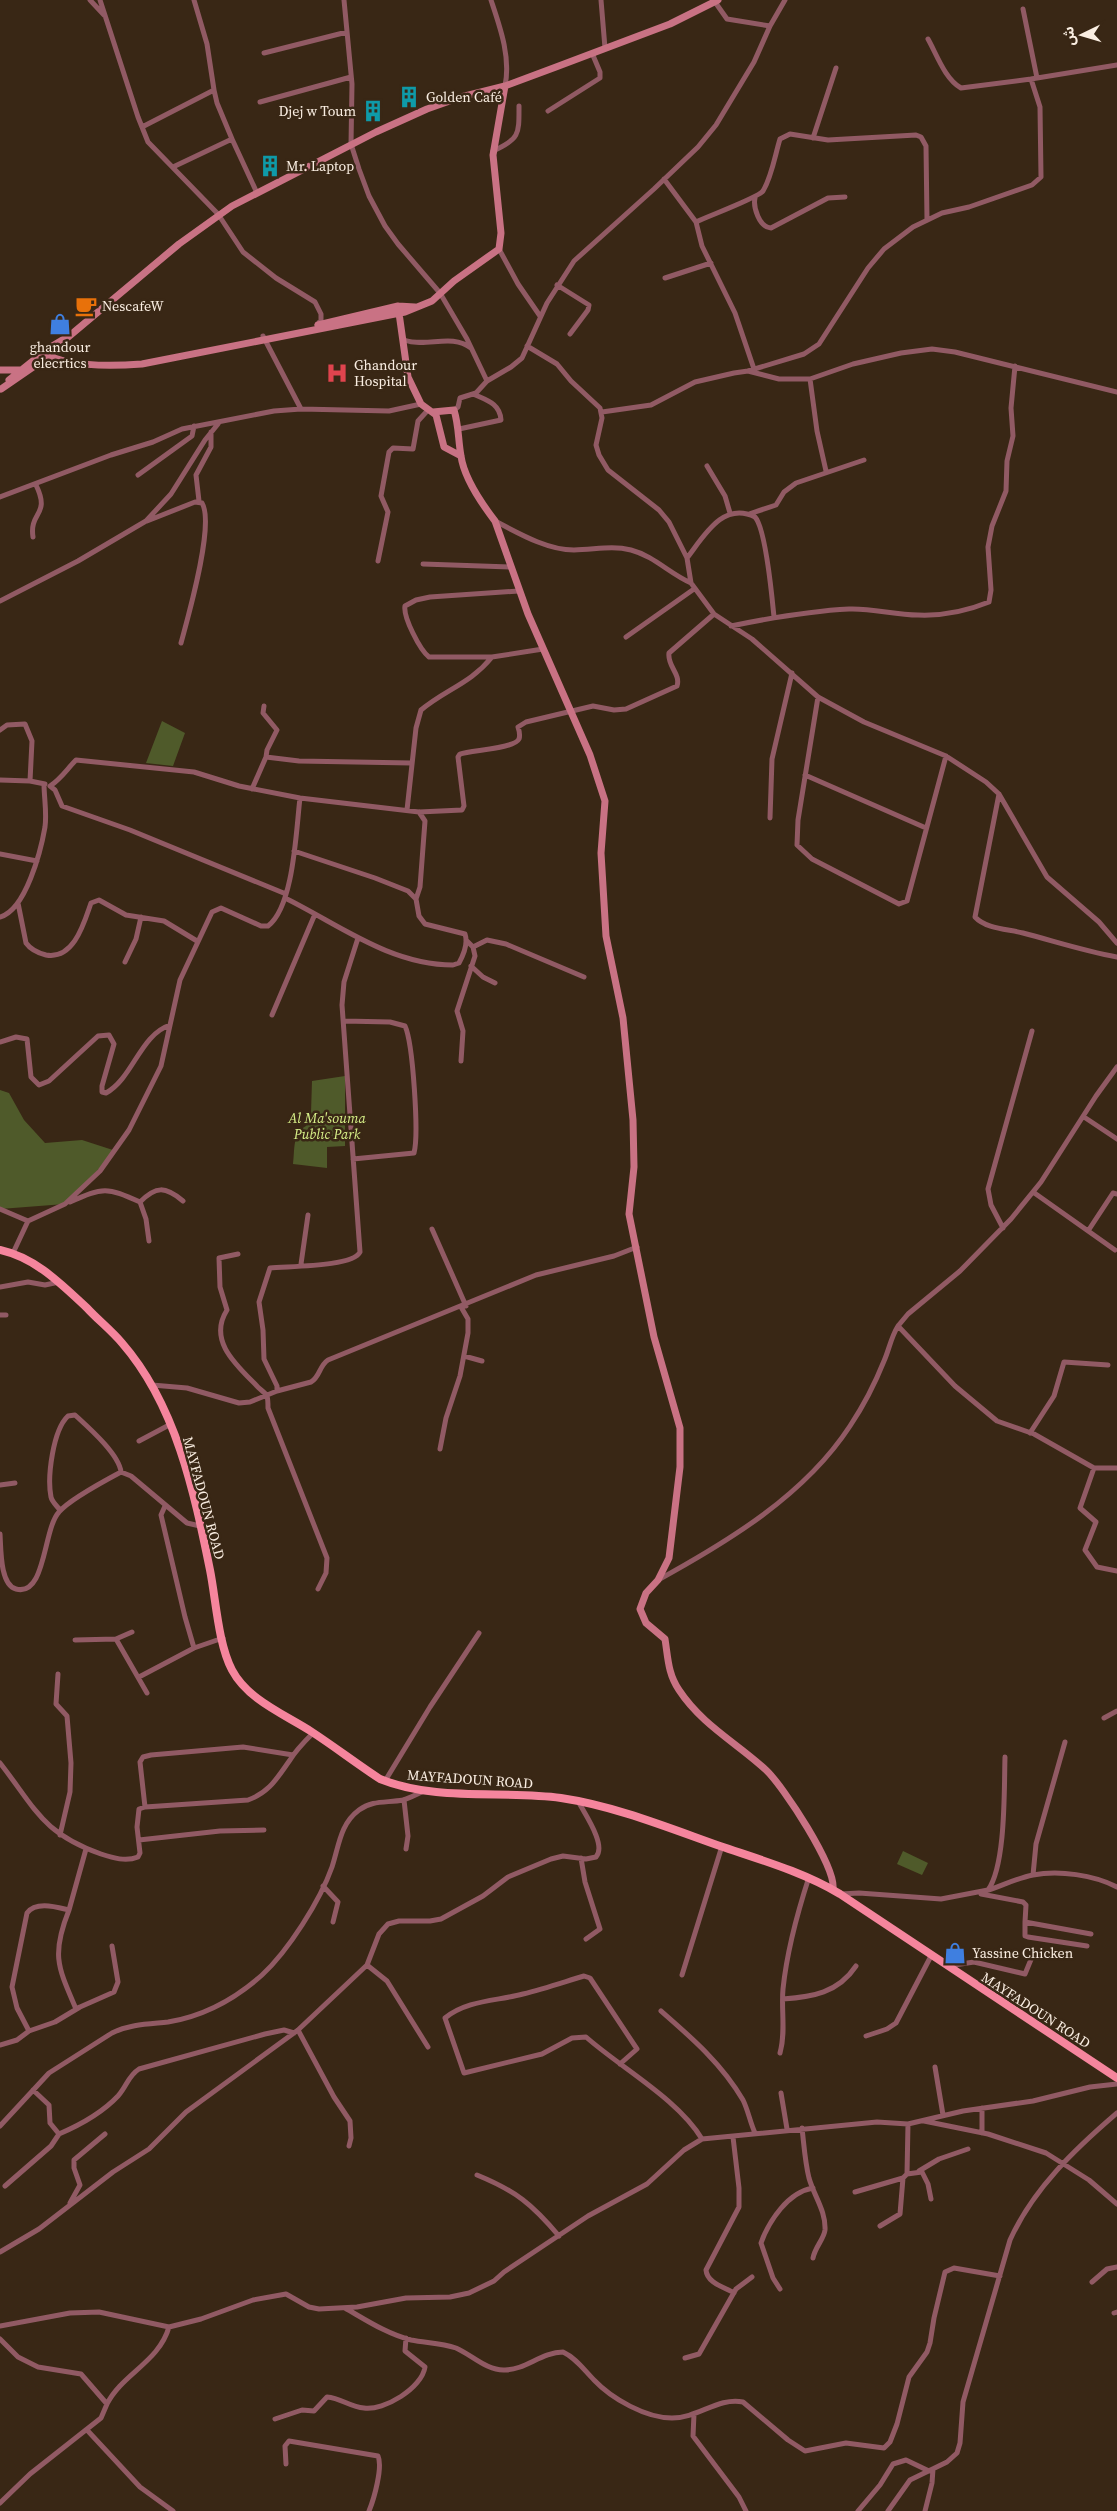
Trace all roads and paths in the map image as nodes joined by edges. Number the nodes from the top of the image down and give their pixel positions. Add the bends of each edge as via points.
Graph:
1 (90, 0) edge
2 (100, 0) edge
3 (194, 0) edge
4 (344, 0) edge
5 (491, 0) edge
6 (601, 0) edge
7 (784, 0) edge
8 (716, 1) edge
9 (1023, 9) dead end
10 (106, 17) junction
11 (770, 26) junction
12 (347, 32) junction
13 (928, 39) dead end
14 (605, 48) junction
15 (264, 53) dead end
16 (592, 53) junction
17 (1117, 65) edge
18 (836, 68) dead end
19 (352, 77) junction
20 (1034, 78) junction
21 (505, 86) junction
22 (214, 90) junction
23 (260, 102) dead end
24 (519, 106) dead end
25 (548, 111) dead end
26 (142, 127) junction
27 (813, 138) junction
28 (232, 139) junction
29 (351, 144) junction
30 (493, 150) junction
31 (173, 167) junction
32 (664, 178) junction
33 (257, 193) junction
34 (845, 197) dead end
35 (756, 198) junction
36 (218, 214) junction
37 (927, 220) junction
38 (696, 222) junction
39 (499, 249) junction
40 (711, 263) junction
41 (665, 278) dead end
42 (557, 285) junction
43 (440, 293) junction
44 (397, 312) junction
45 (540, 316) junction
46 (322, 325) junction
47 (570, 334) dead end
48 (262, 338) junction
49 (404, 340) junction
50 (527, 346) junction
51 (471, 348) junction
52 (46, 354) junction
53 (1015, 366) junction
54 (751, 370) junction
55 (0, 371) edge
56 (23, 372) junction
57 (810, 379) junction
58 (487, 381) junction
59 (0, 389) edge
60 (1117, 392) edge
61 (473, 394) junction
62 (421, 404) junction
63 (301, 409) junction
64 (454, 410) junction
65 (430, 411) junction
66 (602, 412) junction
67 (218, 424) junction
68 (194, 426) junction
69 (460, 429) junction
70 (211, 432) junction
71 (461, 456) junction
72 (864, 460) dead end
73 (706, 466) dead end
74 (826, 471) junction
75 (138, 475) dead end
76 (36, 485) junction
77 (0, 497) edge
78 (200, 502) junction
79 (730, 513) junction
80 (749, 514) junction
81 (146, 521) junction
82 (495, 521) junction
83 (33, 537) dead end
84 (687, 558) junction
85 (378, 561) dead end
86 (422, 564) dead end
87 (510, 567) junction
88 (691, 583) junction
89 (694, 589) junction
90 (519, 591) junction
91 (0, 601) edge
92 (714, 614) junction
93 (774, 617) junction
94 (731, 626) junction
95 (626, 637) dead end
96 (181, 644) dead end
97 (543, 649) junction
98 (492, 657) junction
99 (792, 673) junction
100 (818, 697) junction
101 (264, 706) dead end
102 (572, 711) junction
103 (0, 730) edge
104 (946, 756) junction
105 (266, 757) junction
106 (411, 763) junction
107 (805, 774) junction
108 (0, 780) edge
109 (30, 781) junction
110 (44, 784) junction
111 (50, 786) junction
112 (252, 789) junction
113 (999, 794) junction
114 (300, 798) junction
115 (407, 810) junction
116 (419, 812) junction
117 (770, 818) dead end
118 (926, 828) junction
119 (294, 851) junction
120 (0, 854) edge
121 (37, 861) junction
122 (285, 896) junction
123 (416, 899) junction
124 (18, 903) junction
125 (316, 914) junction
126 (0, 917) edge
127 (140, 917) junction
128 (358, 938) junction
129 (466, 940) junction
130 (197, 941) junction
131 (1117, 942) edge
132 (473, 947) junction
133 (1117, 957) edge
134 (125, 962) dead end
135 (471, 966) junction
136 (584, 977) dead end
137 (495, 983) dead end
138 (272, 1016) dead end
139 (344, 1021) junction
140 (170, 1025) junction
141 (1032, 1030) dead end
142 (0, 1042) edge
143 (461, 1061) dead end
144 (1117, 1068) edge
145 (1084, 1117) junction
146 (1117, 1138) edge
147 (353, 1159) junction
148 (1117, 1188) edge
149 (1033, 1192) junction
150 (1115, 1193) edge
151 (183, 1201) dead end
152 (140, 1202) junction
153 (65, 1204) junction
154 (0, 1209) edge
155 (308, 1216) dead end
156 (28, 1221) junction
157 (1003, 1228) junction
158 (432, 1229) dead end
159 (1088, 1231) junction
160 (149, 1241) dead end
161 (637, 1247) junction
162 (0, 1250) edge
163 (1115, 1250) dead end
164 (13, 1253) junction
165 (238, 1254) dead end
166 (301, 1264) junction
167 (60, 1282) junction
168 (0, 1286) edge
169 (463, 1306) junction
170 (898, 1326) junction
171 (464, 1356) junction
172 (482, 1361) dead end
173 (1108, 1365) dead end
174 (152, 1386) junction
175 (277, 1391) junction
176 (267, 1395) junction
177 (171, 1424) junction
178 (1030, 1433) junction
179 (139, 1441) dead end
180 (440, 1449) dead end
181 (1094, 1468) junction
182 (1117, 1468) edge
183 (120, 1472) junction
184 (15, 1483) dead end
185 (0, 1485) edge
186 (165, 1506) junction
187 (60, 1510) junction
188 (200, 1526) junction
189 (0, 1534) edge
190 (1117, 1571) edge
191 (658, 1580) junction
192 (318, 1589) dead end
193 (132, 1632) dead end
194 (479, 1633) dead end
195 (222, 1638) junction
196 (116, 1639) junction
197 (75, 1640) dead end
198 (194, 1648) junction
199 (58, 1674) dead end
200 (139, 1676) junction
201 (148, 1693) dead end
202 (1117, 1711) edge
203 (1104, 1718) dead end
204 (313, 1733) junction
205 (1065, 1742) dead end
206 (293, 1755) junction
207 (1005, 1757) dead end
208 (0, 1763) edge
209 (385, 1781) junction
210 (424, 1790) junction
211 (404, 1800) junction
212 (578, 1801) junction
213 (145, 1807) junction
214 (264, 1830) dead end
215 (60, 1835) junction
216 (139, 1840) junction
217 (722, 1846) junction
218 (86, 1849) junction
219 (406, 1849) dead end
220 (581, 1858) junction
221 (1033, 1875) junction
222 (809, 1877) junction
223 (323, 1886) junction
224 (1117, 1887) edge
225 (988, 1890) junction
226 (836, 1891) junction
227 (978, 1893) junction
228 (69, 1910) junction
229 (333, 1922) dead end
230 (1025, 1922) junction
231 (1091, 1934) dead end
232 (586, 1939) dead end
233 (112, 1946) dead end
234 (1087, 1946) dead end
235 (931, 1956) junction
236 (1032, 1957) dead end
237 (367, 1965) junction
238 (856, 1966) dead end
239 (947, 1966) junction
240 (682, 1975) dead end
241 (783, 1999) junction
242 (76, 2009) junction
243 (661, 2011) dead end
244 (29, 2031) junction
245 (296, 2031) junction
246 (866, 2036) dead end
247 (0, 2045) edge
248 (428, 2047) dead end
249 (780, 2053) dead end
250 (620, 2064) junction
251 (935, 2067) dead end
252 (1108, 2072) junction
253 (1117, 2078) edge
254 (1117, 2084) edge
255 (1101, 2085) junction
256 (33, 2090) junction
257 (781, 2093) dead end
258 (982, 2108) junction
259 (1117, 2113) edge
260 (944, 2116) junction
261 (921, 2120) junction
262 (908, 2124) junction
263 (0, 2126) edge
264 (802, 2128) junction
265 (787, 2129) junction
266 (982, 2132) junction
267 (755, 2133) junction
268 (59, 2134) junction
269 (105, 2134) dead end
270 (733, 2137) junction
271 (702, 2139) junction
272 (349, 2146) dead end
273 (968, 2149) dead end
274 (1062, 2165) junction
275 (919, 2170) junction
276 (477, 2175) dead end
277 (905, 2176) junction
278 (5, 2186) dead end
279 (813, 2188) junction
280 (855, 2192) dead end
281 (931, 2198) dead end
282 (1117, 2204) edge
283 (68, 2206) junction
284 (880, 2226) dead end
285 (559, 2236) junction
286 (0, 2252) edge
287 (813, 2258) dead end
288 (1117, 2267) edge
289 (1000, 2276) junction
290 (752, 2277) dead end
291 (1092, 2282) dead end
292 (780, 2289) dead end
293 (734, 2292) junction
294 (344, 2307) junction
295 (0, 2326) edge
296 (169, 2327) junction
297 (406, 2338) junction
298 (0, 2339) edge
299 (685, 2358) dead end
300 (107, 2404) junction
301 (694, 2414) junction
302 (275, 2419) dead end
303 (87, 2430) junction
304 (286, 2464) dead end
305 (931, 2470) junction
306 (0, 2503) edge
307 (173, 2511) edge
308 (369, 2511) edge
309 (746, 2511) edge
310 (858, 2511) edge
311 (888, 2511) edge
312 (925, 2511) edge

1 - 10 street
2 - 10 street
3 - 22 street via 207,44
4 - 12 street
5 - 21 street via 507,65
6 - 14 street
7 - 11 street
8 - 11 street via 721,14 727,19
8 - 14 street via 670,24
9 - 20 street
10 - 26 street
11 - 32 street via 754,62 716,125 698,147
12 - 15 street
12 - 19 street
13 - 20 street via 948,76 961,88
14 - 16 street
16 - 21 street
16 - 25 street via 600,78
17 - 20 street
18 - 27 street
19 - 23 street
19 - 29 street
20 - 37 street via 1040,107 1042,170 1039,180
21 - 29 street via 447,101
21 - 30 street
22 - 26 street
22 - 28 street
24 - 30 street via 516,138
26 - 31 street via 154,149
27 - 35 street via 790,134 780,139 762,191
27 - 37 street via 921,137 926,146
28 - 31 street
28 - 33 street
29 - 33 street
29 - 43 street via 369,196 385,226
30 - 39 street
31 - 36 street
32 - 38 street
32 - 42 street via 574,261
33 - 36 street
34 - 35 street via 828,198 771,228 764,226 760,219 754,204
35 - 38 street
36 - 46 street via 243,252 276,278 315,302 320,309
36 - 52 street
37 - 54 street via 884,249 859,280 819,344 804,354
38 - 40 street via 702,246
39 - 43 street
39 - 45 street
40 - 41 street
40 - 54 street via 735,313
42 - 45 street
42 - 47 street via 589,305
43 - 44 street via 429,303
43 - 51 street
44 - 46 street
44 - 49 street
45 - 50 street
46 - 48 street
48 - 52 street via 142,364 65,361
48 - 63 street
49 - 51 street via 419,344 457,341
49 - 62 street via 408,377
50 - 58 street via 517,363
50 - 66 street via 557,364
51 - 58 street
52 - 56 street
53 - 57 street via 932,349 853,364
53 - 60 street
53 - 93 street via 1011,408 1013,436 1007,461 1006,491 989,537 989,602 937,614 850,609
54 - 57 street via 779,379
54 - 66 street via 694,382 651,405
55 - 56 street
56 - 59 street
57 - 74 street
58 - 61 street
61 - 64 street via 462,397
61 - 69 street via 497,406 501,420
62 - 63 street via 389,411
62 - 65 street
63 - 67 street via 274,411
64 - 65 street
64 - 69 street
65 - 71 street via 440,427 444,447
65 - 85 street via 418,421 413,449 393,448 389,452 381,496 388,512
66 - 84 street via 596,445 605,466 665,516
67 - 68 street
67 - 70 street
68 - 75 street via 192,436
68 - 76 street
69 - 71 street
70 - 78 street via 211,447 196,475
70 - 81 street via 175,489
71 - 82 street via 474,488
72 - 74 street
73 - 79 street via 725,496
74 - 80 street via 788,488 776,505
76 - 77 street
76 - 83 street via 43,505 33,525
78 - 81 street
78 - 96 street via 206,514 203,543
79 - 80 street
79 - 84 street via 718,520
80 - 93 street via 757,520 763,541
81 - 91 street
82 - 87 street
82 - 88 street via 563,549 615,547 632,550
84 - 88 street
86 - 87 street
87 - 90 street
88 - 89 street
89 - 92 street
89 - 95 street
90 - 97 street
90 - 98 street via 430,597 405,606 405,615 424,652 430,657
92 - 94 street
92 - 102 street via 669,653 668,660 678,681 674,688 626,709 593,706
93 - 94 street
94 - 99 street via 752,638
97 - 98 street
97 - 102 street
98 - 106 street via 468,681 421,710 417,716
99 - 100 street
99 - 117 street via 772,760
100 - 104 street via 864,722
100 - 107 street
101 - 105 street via 263,713 277,730 266,750
102 - 116 street via 522,724 518,727 518,740 512,744 460,754 464,809
102 - 161 street via 605,801 601,853 606,936 630,1071 634,1167 629,1214
103 - 109 street via 19,723 25,724 30,732
104 - 113 street via 968,768
104 - 118 street
105 - 106 street via 300,761
105 - 112 street
106 - 115 street
107 - 118 street
107 - 118 street via 796,841 799,848 812,859 899,904 907,901
108 - 109 street
109 - 110 street
110 - 111 street
110 - 121 street via 45,825
111 - 112 street via 76,760 194,772
111 - 122 street via 62,806 130,830
112 - 114 street
113 - 131 street via 1048,877
113 - 133 street via 975,917 986,924
114 - 115 street
114 - 119 street
115 - 116 street
116 - 123 street via 425,821
119 - 122 street
119 - 123 street via 375,878 408,891
120 - 121 street
121 - 124 street
122 - 125 street
122 - 130 street via 268,926 261,926 224,909 214,910
123 - 129 street via 419,916 425,924 459,931
124 - 126 street
124 - 127 street via 26,943 46,955 61,954 73,944 95,901 104,902 126,915
125 - 128 street
125 - 138 street
127 - 130 street via 164,921
127 - 134 street via 136,939
128 - 129 street via 404,958 448,965 459,963
128 - 139 street via 343,989
129 - 132 street
130 - 140 street via 180,980
132 - 135 street via 475,956
132 - 136 street via 487,940 506,944
135 - 137 street
135 - 143 street via 457,1012 462,1030
139 - 147 street
139 - 147 street via 404,1024 414,1095 414,1153
140 - 142 street via 157,1033 106,1093 102,1092 102,1086 114,1044 109,1035 98,1036 55,1076 38,1085 31,1077 27,1039 16,1037
140 - 153 street via 161,1066 133,1123 100,1171
141 - 157 street via 988,1189 991,1205
144 - 145 street
145 - 146 street
145 - 149 street
147 - 166 street via 361,1240 358,1256 338,1264
148 - 150 street
149 - 157 street
149 - 159 street
150 - 159 street
151 - 152 street via 162,1189 153,1190
152 - 153 street via 108,1190
152 - 160 street
153 - 156 street
154 - 156 street
155 - 166 street
156 - 164 street
157 - 170 street
158 - 169 street
159 - 163 street
161 - 169 street via 536,1276
161 - 191 street via 654,1337 680,1428 680,1467 669,1558
162 - 164 main road, MAYFADOUN ROAD
164 - 167 main road, MAYFADOUN ROAD
165 - 176 street via 219,1258 220,1288 227,1310 219,1331 230,1356
166 - 175 street via 270,1268 259,1302 264,1359
167 - 168 street
167 - 174 main road, MAYFADOUN ROAD via 121,1342
169 - 171 street via 468,1319
169 - 175 street via 328,1360 322,1364 316,1379
170 - 178 street via 955,1386 991,1417
170 - 191 street via 878,1374 851,1424 822,1462 738,1534
171 - 172 street
171 - 180 street
173 - 178 street via 1064,1362 1054,1396
174 - 176 street via 187,1388 239,1403
174 - 177 main road, MAYFADOUN ROAD
175 - 176 street
176 - 192 street via 268,1408 327,1558 326,1573
177 - 179 street
177 - 188 main road, MAYFADOUN ROAD
178 - 181 street
181 - 182 street
181 - 190 street via 1080,1508 1096,1522 1085,1550 1097,1567
183 - 186 street via 131,1476
183 - 187 street
183 - 187 street via 119,1464 87,1426 75,1415 68,1416 57,1432 50,1483 51,1498
184 - 185 street
186 - 188 street via 187,1524
186 - 198 street via 161,1515
187 - 189 street via 45,1547 38,1580 28,1588 14,1589 7,1584
188 - 195 main road, MAYFADOUN ROAD
191 - 226 street via 646,1593 640,1609 646,1623 665,1639 672,1679 714,1730 768,1772 779,1785 821,1851
193 - 196 street
194 - 209 street
195 - 198 street
195 - 204 main road, MAYFADOUN ROAD via 232,1668 245,1687
196 - 197 street
196 - 200 street
198 - 200 street
199 - 215 street via 56,1704 67,1716 71,1763 70,1792
200 - 201 street
202 - 203 street
204 - 206 street
204 - 209 main road, MAYFADOUN ROAD
205 - 221 street via 1036,1844
206 - 213 street via 268,1790 248,1800
206 - 213 street via 243,1747 151,1755 140,1762
207 - 225 street via 998,1861 995,1881
208 - 215 street via 37,1814
209 - 210 main road, MAYFADOUN ROAD
210 - 211 street
210 - 212 main road, MAYFADOUN ROAD
211 - 219 street via 408,1836
211 - 223 street via 367,1804 352,1816 337,1845
212 - 217 main road, MAYFADOUN ROAD
212 - 220 street via 594,1829 600,1850 596,1857
213 - 216 street via 139,1809
214 - 216 street via 220,1831
215 - 218 street
216 - 218 street via 140,1853 133,1859 114,1858
217 - 222 main road, MAYFADOUN ROAD
217 - 240 street
218 - 228 street
220 - 232 street via 584,1882 600,1929
220 - 237 street via 563,1856 551,1859 508,1877 483,1896 441,1919 388,1924 379,1934
221 - 224 street via 1095,1878
221 - 225 street
222 - 226 main road, MAYFADOUN ROAD
222 - 241 street via 791,1934
223 - 229 street via 338,1902
223 - 256 street via 285,1951 236,1996 198,2014 123,2028 57,2068
225 - 227 street
226 - 227 street via 941,1899
226 - 235 main road, MAYFADOUN ROAD
227 - 230 street via 1023,1902 1026,1905
228 - 242 street via 57,1954
228 - 244 street via 41,1906 27,1913 12,1987
230 - 231 street
230 - 234 street via 1025,1936
233 - 242 street via 117,1968 116,1990
235 - 239 main road, MAYFADOUN ROAD
235 - 246 street via 896,2023
236 - 239 street via 1025,1974 974,1962
237 - 245 street
237 - 248 street via 387,1981
238 - 241 street via 842,1984 833,1989
239 - 252 main road, MAYFADOUN ROAD
241 - 249 street via 784,2039
242 - 244 street via 55,2022
243 - 267 street via 726,2075 743,2101
244 - 247 street via 10,2044
245 - 268 street via 265,2034 139,2068 130,2075 113,2101
245 - 272 street via 350,2121
245 - 283 street via 186,2112 149,2149
250 - 250 street via 586,2037 580,2036 542,2054 464,2073 445,2018 454,2010 467,2006 521,1995 584,1976 590,1978 637,2049
250 - 271 street via 694,2125
251 - 260 street
252 - 253 main road, MAYFADOUN ROAD
252 - 255 street via 1108,2082
254 - 255 street
255 - 258 street
256 - 263 street
256 - 268 street via 49,2105 50,2124
257 - 265 street
258 - 260 street
258 - 266 street
259 - 274 street
260 - 261 street
261 - 262 street
261 - 266 street
262 - 264 street via 877,2122
262 - 277 street
264 - 265 street
264 - 279 street
265 - 267 street
266 - 274 street via 1046,2154
267 - 270 street
268 - 278 street via 51,2146
269 - 283 street via 74,2160 80,2185
270 - 271 street
270 - 293 street via 740,2188 739,2207 706,2270 711,2281
271 - 285 street via 684,2150 646,2184
273 - 275 street
274 - 282 street via 1089,2180
274 - 289 street via 1018,2221
275 - 277 street
275 - 281 street via 925,2176
276 - 285 street via 506,2187 537,2210
277 - 280 street
277 - 284 street via 900,2214
279 - 287 street via 825,2230
279 - 292 street via 798,2194 777,2213 761,2243
283 - 286 street via 39,2229
285 - 294 street via 494,2281 469,2293
288 - 291 street via 1107,2268
289 - 301 street via 954,2268 945,2272 927,2352 909,2377 897,2424 884,2448 846,2443 805,2451 743,2402 727,2401
289 - 305 street via 963,2402 957,2453 953,2459
290 - 293 street
293 - 299 street via 699,2354
294 - 296 street via 319,2309 291,2295 281,2294
294 - 297 street via 379,2328
295 - 296 street via 70,2313 99,2312
296 - 300 street via 153,2357
297 - 301 street via 456,2348 501,2370 510,2370 551,2353 563,2352 607,2393 628,2405 664,2417
297 - 302 street via 405,2351 425,2367 420,2379 406,2393 367,2409 327,2397 314,2411 302,2410
298 - 300 street via 18,2356 38,2367 81,2374
300 - 303 street via 101,2418
301 - 309 street via 693,2436
303 - 306 street via 36,2469
303 - 307 street via 140,2487
304 - 308 street via 285,2446 289,2441 378,2456 380,2462
305 - 310 street via 910,2461 898,2460
305 - 311 street via 910,2480
305 - 312 street via 932,2484

